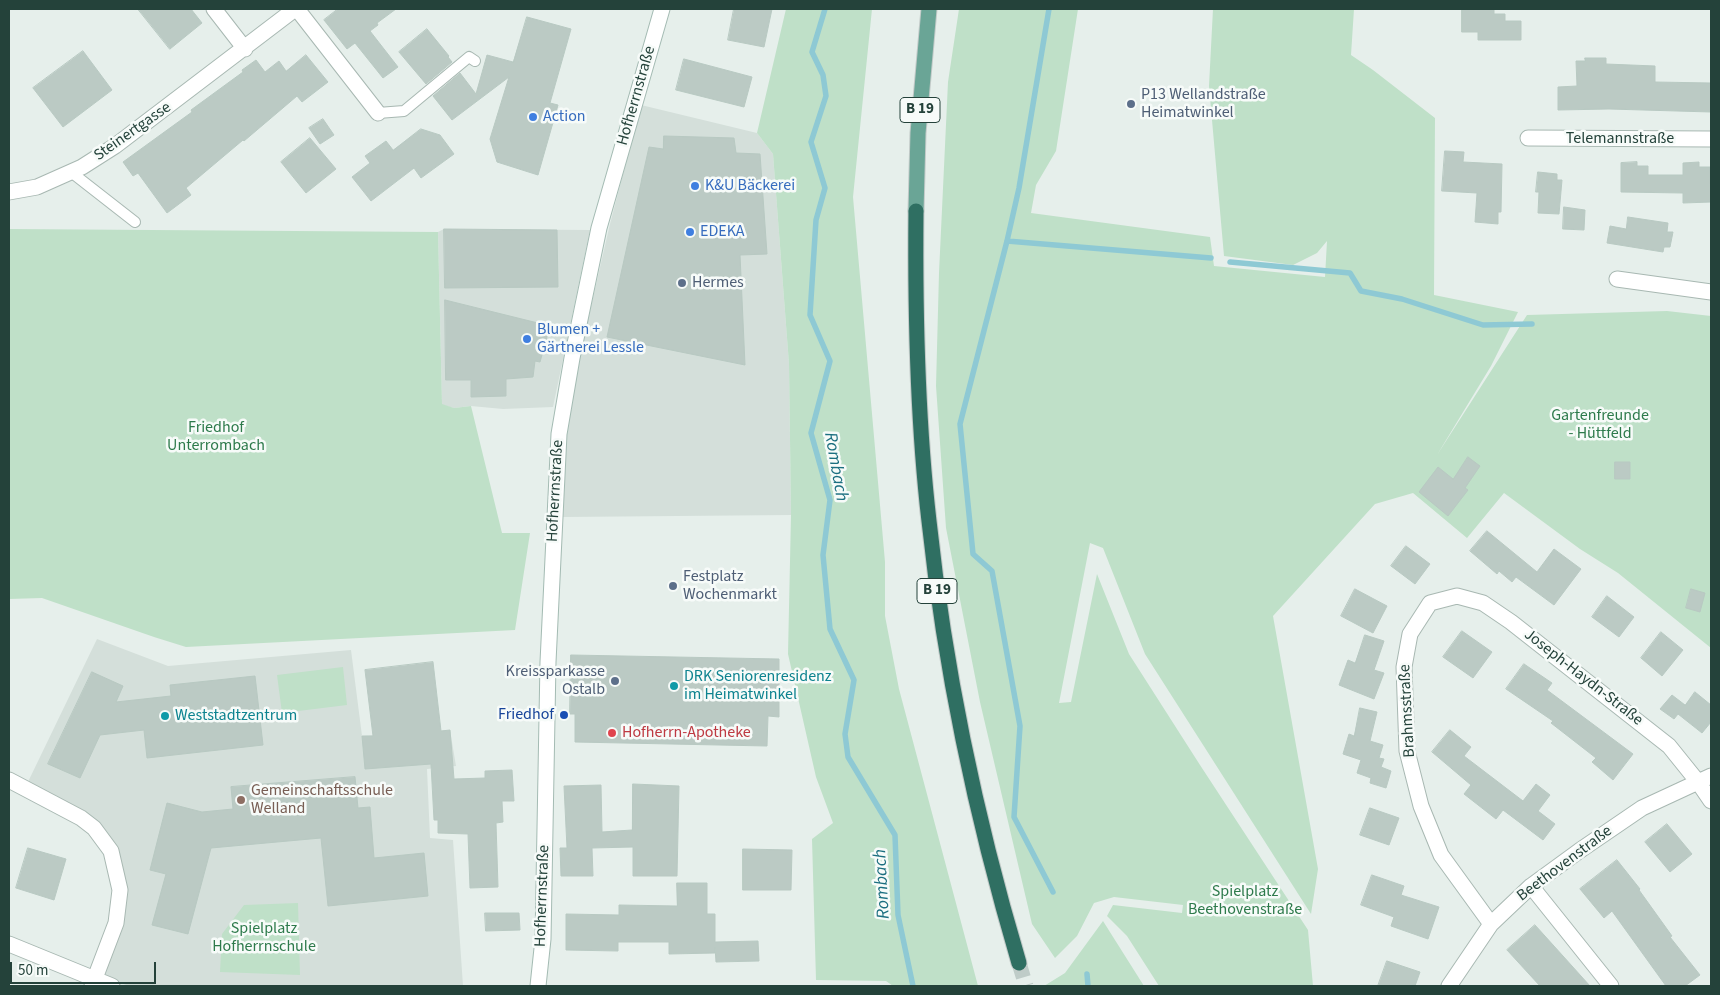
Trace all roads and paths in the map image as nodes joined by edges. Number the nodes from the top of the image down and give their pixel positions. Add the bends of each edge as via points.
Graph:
1 (214, 9) edge
2 (296, 9) edge
3 (662, 9) edge
4 (929, 9) edge
5 (245, 49) junction
6 (475, 61) dead end
7 (378, 113) joint
8 (1528, 138) dead end
9 (1711, 139) edge
10 (71, 172) junction
11 (9, 192) edge
12 (916, 212) joint
13 (135, 222) dead end
14 (1617, 279) dead end
15 (1711, 292) edge
16 (1430, 603) joint
17 (1705, 779) edge
18 (9, 780) edge
19 (1711, 801) edge
20 (1531, 886) junction
21 (1491, 924) junction
22 (9, 944) edge
23 (1019, 963) tunnel mouth
24 (93, 983) edge
25 (112, 986) edge
26 (538, 986) edge
27 (1449, 986) edge
28 (1611, 986) edge

1 - 5 street
2 - 5 street, Steinertgasse
2 - 7 street, Steinertgasse
3 - 26 street, Hofherrnstraße via 599,228 559,434 548,662 543,939
4 - 12 main road, B 19 via 918,134
5 - 10 street, Steinertgasse via 115,146
6 - 7 lane via 469,57 404,110
8 - 9 street, Telemannstraße
10 - 11 street, Steinertgasse via 37,187
10 - 13 lane
12 - 23 highway, B 19 via 915,289 921,434 938,598 970,778
14 - 15 street
16 - 17 street, Joseph-Haydn-Straße via 1457,596 1483,603 1669,746
16 - 21 street, Brahmsstraße via 1410,634 1404,667 1407,751 1421,806 1441,855
17 - 19 street, Joseph-Haydn-Straße
17 - 20 street, Beethovenstraße via 1642,808
18 - 24 street via 81,818 94,828 111,851 120,890 116,923
20 - 21 street, Beethovenstraße
20 - 28 street
21 - 27 street, Beethovenstraße
22 - 24 street
24 - 25 street

